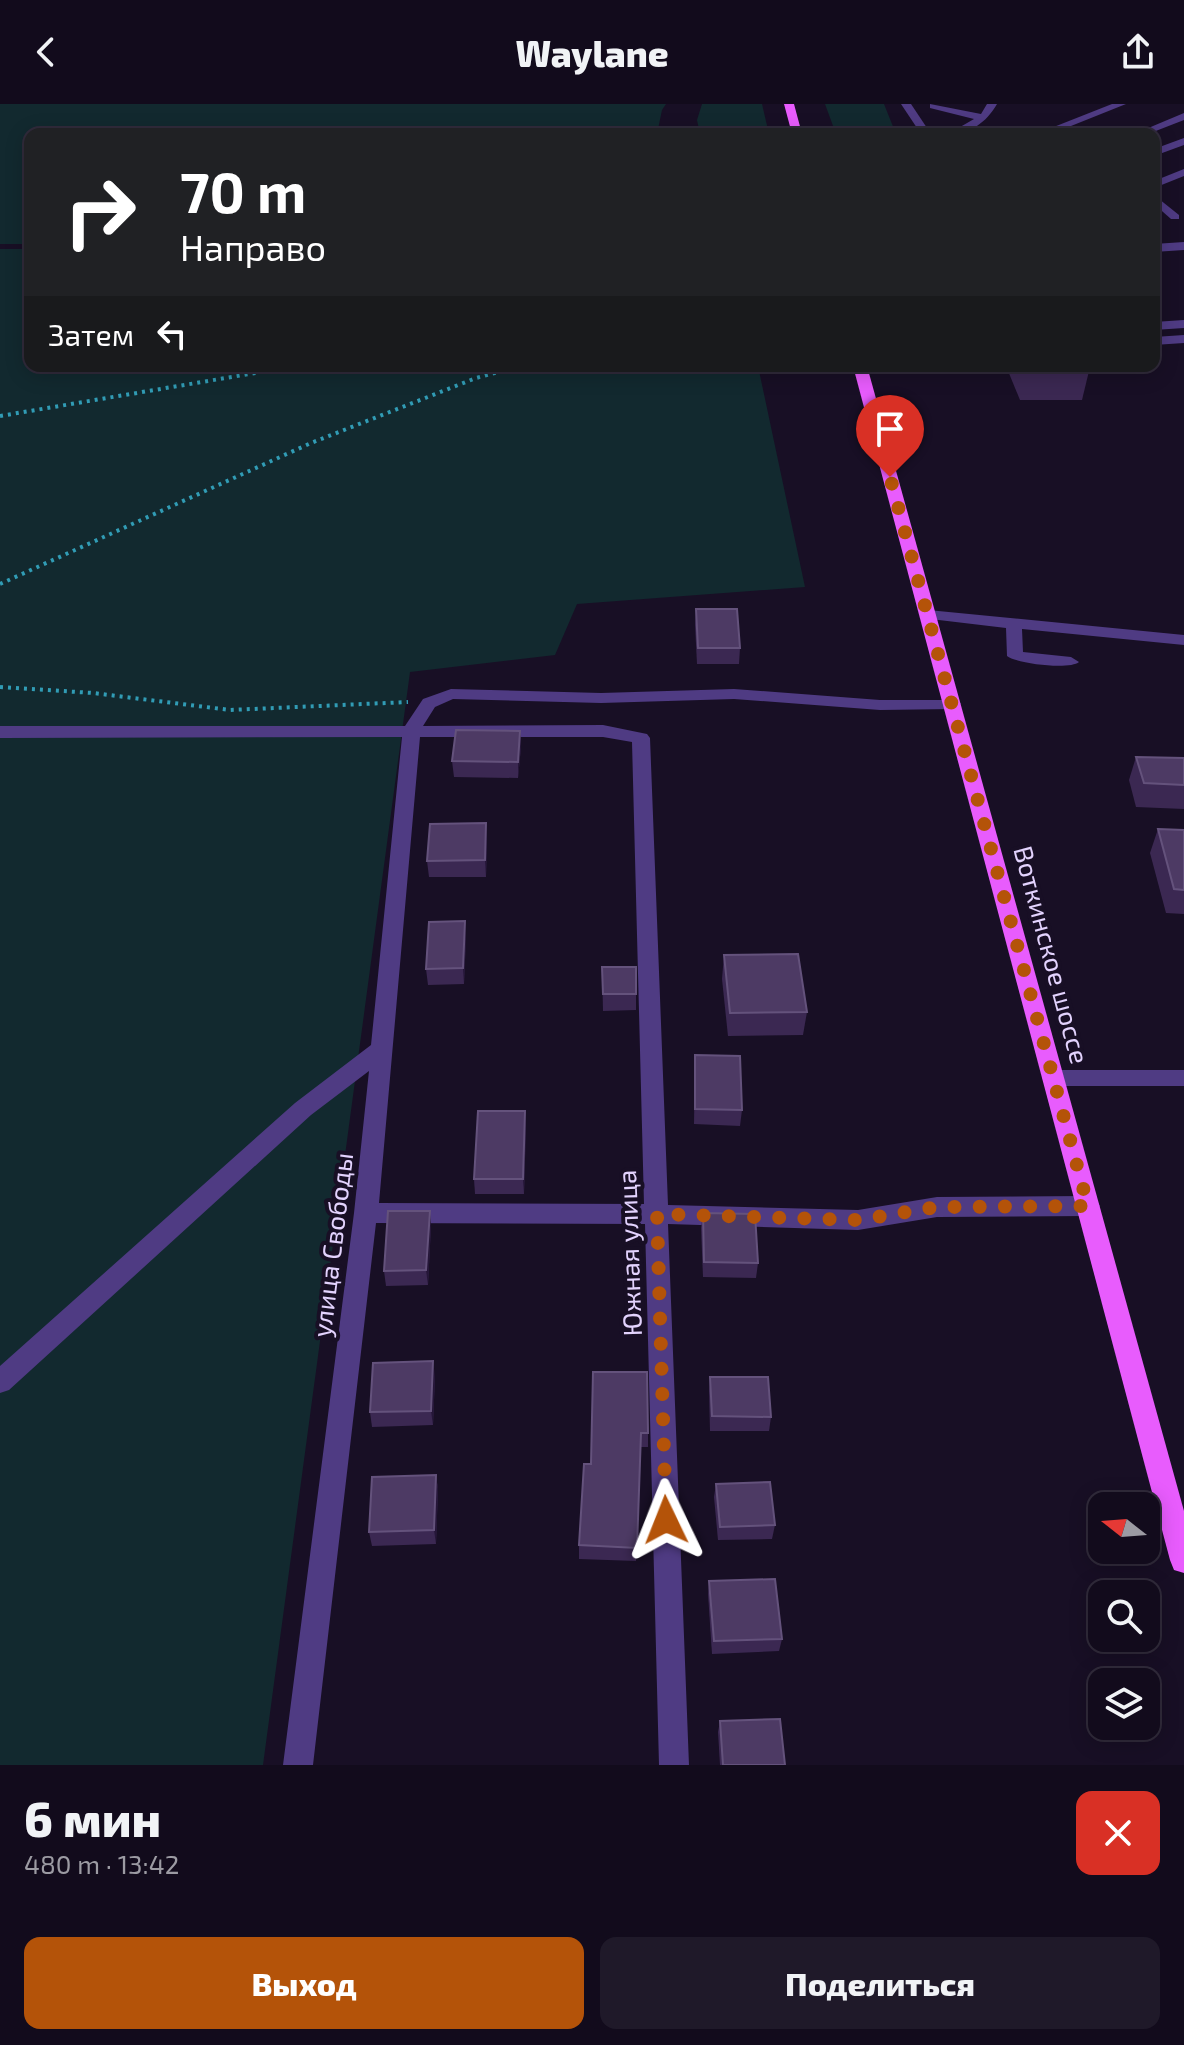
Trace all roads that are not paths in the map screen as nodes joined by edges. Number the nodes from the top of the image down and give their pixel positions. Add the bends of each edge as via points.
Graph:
1 (789, 104) edge
2 (906, 104) edge
3 (992, 104) edge
4 (1121, 104) edge
5 (934, 106) edge
6 (1184, 116) edge
7 (984, 118) junction
8 (795, 128) edge
9 (922, 128) edge
10 (965, 128) edge
11 (1057, 128) edge
12 (1154, 128) edge
13 (1184, 141) edge
14 (1160, 151) edge
15 (1184, 172) edge
16 (1160, 182) edge
17 (1160, 203) edge
18 (1175, 217) dead end
19 (1184, 246) edge
20 (1160, 248) edge
21 (1184, 324) edge
22 (1160, 326) edge
23 (1184, 339) edge
24 (1160, 341) edge
25 (1184, 352) edge
26 (1160, 354) edge
27 (862, 372) edge
28 (928, 615) junction
29 (1014, 624) junction
30 (1184, 640) edge
31 (1071, 662) dead end
32 (952, 704) junction
33 (412, 729) junction
34 (0, 732) edge
35 (383, 1048) junction
36 (1053, 1078) junction
37 (1184, 1078) edge
38 (1088, 1206) junction
39 (366, 1213) junction
40 (657, 1214) junction
41 (0, 1382) edge
42 (1184, 1560) edge
43 (298, 1765) edge
44 (674, 1765) edge

1 - 8 main road
2 - 9 street
3 - 7 street
4 - 11 street
5 - 7 street
6 - 12 street
7 - 10 street
13 - 14 street
15 - 16 street
17 - 18 street
19 - 20 street
21 - 22 street
23 - 24 street
25 - 26 street
27 - 28 main road, Воткинское шоссе
28 - 29 street
28 - 32 main road, Воткинское шоссе
29 - 30 street
29 - 31 street via 1015,656
32 - 33 street via 880,705 734,694 451,694 429,703
32 - 36 main road, Воткинское шоссе
33 - 34 street
33 - 35 street, улица Свободы
33 - 40 street, Южная улица via 603,731 641,738
35 - 39 street, улица Свободы
35 - 41 street via 303,1109
36 - 37 street
36 - 38 main road, Воткинское шоссе
38 - 40 street via 937,1207 858,1220
38 - 42 main road, Воткинское шоссе
39 - 40 street
39 - 43 street, улица Свободы
40 - 44 street, Южная улица

